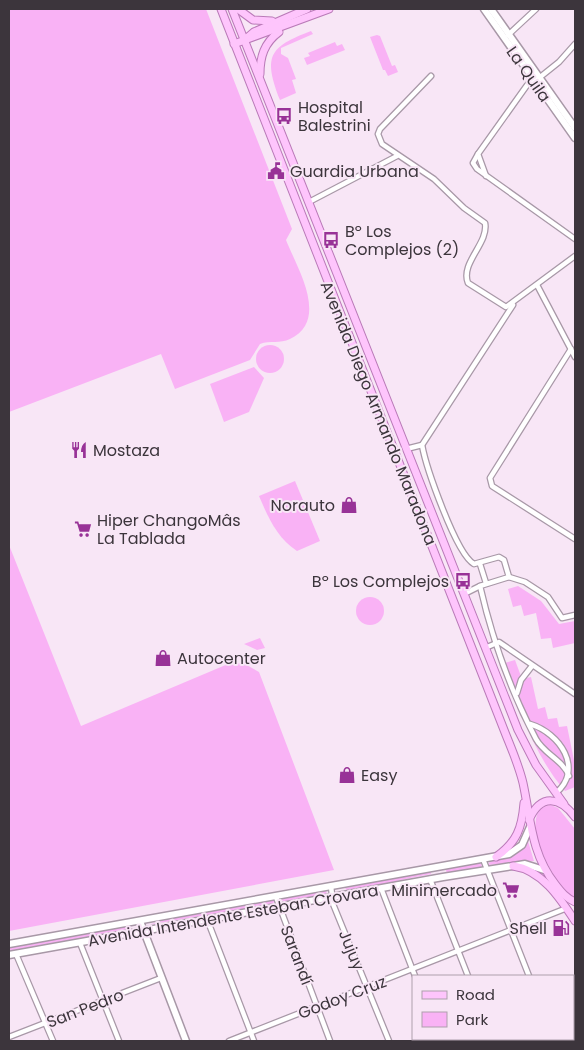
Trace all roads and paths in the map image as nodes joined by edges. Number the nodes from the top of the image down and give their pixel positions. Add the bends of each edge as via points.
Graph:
1 (221, 9) edge
2 (232, 9) edge
3 (238, 9) edge
4 (307, 9) edge
5 (329, 9) edge
6 (484, 9) edge
7 (491, 9) edge
8 (536, 9) edge
9 (285, 18) junction
10 (288, 26) junction
11 (506, 36) junction
12 (244, 40) junction
13 (234, 44) junction
14 (575, 44) edge
15 (431, 76) dead end
16 (260, 77) junction
17 (536, 79) junction
18 (574, 128) edge
19 (575, 138) edge
20 (397, 156) junction
21 (309, 202) junction
22 (575, 239) edge
23 (575, 256) edge
24 (537, 285) junction
25 (513, 305) junction
26 (571, 349) junction
27 (575, 357) edge
28 (422, 445) junction
29 (406, 448) junction
30 (575, 539) edge
31 (480, 564) junction
32 (509, 578) junction
33 (486, 583) junction
34 (480, 586) junction
35 (464, 594) junction
36 (575, 615) edge
37 (497, 642) junction
38 (485, 648) junction
39 (532, 666) junction
40 (516, 694) junction
41 (575, 694) edge
42 (530, 724) junction
43 (570, 776) junction
44 (556, 794) junction
45 (564, 804) junction
46 (575, 817) edge
47 (527, 819) junction
48 (496, 857) junction
49 (483, 859) junction
50 (513, 866) junction
51 (488, 870) junction
52 (544, 870) junction
53 (430, 879) junction
54 (331, 886) junction
55 (381, 888) junction
56 (332, 896) junction
57 (276, 897) junction
58 (567, 898) junction
59 (575, 902) edge
60 (278, 906) junction
61 (567, 908) junction
62 (575, 913) edge
63 (207, 920) junction
64 (140, 922) junction
65 (575, 922) edge
66 (511, 929) junction
67 (143, 932) junction
68 (80, 943) junction
69 (9, 944) edge
70 (458, 951) junction
71 (12, 954) edge
72 (412, 969) junction
73 (415, 975) edge
74 (468, 975) edge
75 (529, 975) edge
76 (161, 978) junction
77 (367, 987) junction
78 (103, 1000) junction
79 (317, 1006) junction
80 (46, 1023) junction
81 (251, 1033) junction
82 (9, 1037) edge
83 (53, 1041) edge
84 (119, 1041) edge
85 (186, 1041) edge
86 (229, 1041) edge
87 (254, 1041) edge
88 (330, 1041) edge
89 (389, 1041) edge

1 - 13 main road, Avenida Diego Armando Maradona
2 - 12 main road, Avenida Diego Armando Maradona
3 - 9 main road via 257,21
4 - 9 main road
5 - 10 main road
6 - 11 main road, La Quila
7 - 11 main road, La Quila
8 - 11 street
9 - 12 main road
10 - 12 main road
10 - 16 main road via 274,35 265,47
11 - 17 main road, La Quila
12 - 13 main road
12 - 16 main road, Avenida Diego Armando Maradona
13 - 47 main road, Avenida Diego Armando Maradona via 506,735 525,795
14 - 17 street via 559,62
15 - 20 street via 380,129 380,141
16 - 21 main road, Avenida Diego Armando Maradona
17 - 18 main road, La Quila
17 - 22 street via 478,154 486,176
18 - 19 main road, La Quila
20 - 21 street
20 - 25 street via 434,179 485,223 485,232 467,272 467,281 503,306
21 - 29 main road, Avenida Diego Armando Maradona
23 - 24 street
24 - 25 street
24 - 26 street
25 - 28 street
26 - 27 street
26 - 30 street via 490,478 492,486
28 - 29 street
28 - 31 street via 458,543 470,562
29 - 35 main road, Avenida Diego Armando Maradona
31 - 32 street via 502,558
31 - 33 street
32 - 33 street
32 - 36 street via 525,582 548,598 562,618
33 - 34 street
34 - 35 street
34 - 37 street
35 - 38 main road, Avenida Diego Armando Maradona
37 - 38 street
37 - 39 street
37 - 40 street
38 - 44 main road, Avenida Diego Armando Maradona via 524,745
39 - 40 street via 521,680
39 - 41 street
40 - 42 street
42 - 43 street via 538,742
42 - 43 street via 547,731 562,744 570,759
43 - 44 street via 565,787
44 - 45 main road, Avenida Diego Armando Maradona
45 - 46 main road, Avenida Diego Armando Maradona
45 - 47 main road via 552,801 538,806
47 - 48 main road via 512,845
47 - 48 main road, Avenida Intendente Esteban Crovara via 526,838 519,850
47 - 52 main road, Avenida Diego Armando Maradona
48 - 49 main road, Avenida Intendente Esteban Crovara
49 - 51 street
49 - 54 main road, Avenida Intendente Esteban Crovara
50 - 51 main road, Avenida Intendente Esteban Crovara
50 - 52 main road, Avenida Intendente Esteban Crovara via 531,864
50 - 61 main road via 527,868 535,874
51 - 53 main road, Avenida Intendente Esteban Crovara
51 - 66 street
52 - 58 main road, Avenida Diego Armando Maradona
53 - 55 main road, Avenida Intendente Esteban Crovara
53 - 70 street
54 - 56 street, Jujuy
54 - 57 main road, Avenida Intendente Esteban Crovara
55 - 56 main road, Avenida Intendente Esteban Crovara
55 - 72 street
56 - 60 main road, Avenida Intendente Esteban Crovara
56 - 77 street, Jujuy
57 - 60 street, Sarandí
57 - 64 main road, Avenida Intendente Esteban Crovara
58 - 59 main road
58 - 62 main road
60 - 63 main road, Avenida Intendente Esteban Crovara
60 - 79 street, Sarandí
61 - 65 main road
61 - 66 street, Godoy Cruz
63 - 67 main road, Avenida Intendente Esteban Crovara
63 - 81 street
64 - 67 main road
64 - 69 main road, Avenida Intendente Esteban Crovara
66 - 70 street, Godoy Cruz
66 - 75 street
67 - 68 main road, Avenida Intendente Esteban Crovara
67 - 76 main road
68 - 71 main road, Avenida Intendente Esteban Crovara
68 - 78 street
70 - 72 street, Godoy Cruz
70 - 74 street
71 - 80 street
72 - 73 street
72 - 77 street, Godoy Cruz
76 - 78 street, San Pedro
76 - 85 main road
77 - 79 street, Godoy Cruz
77 - 89 street, Jujuy
78 - 80 street, San Pedro
78 - 84 street
79 - 81 street, Godoy Cruz
79 - 88 street, Sarandí
80 - 82 street, San Pedro
80 - 83 street
81 - 86 street, Godoy Cruz
81 - 87 street

